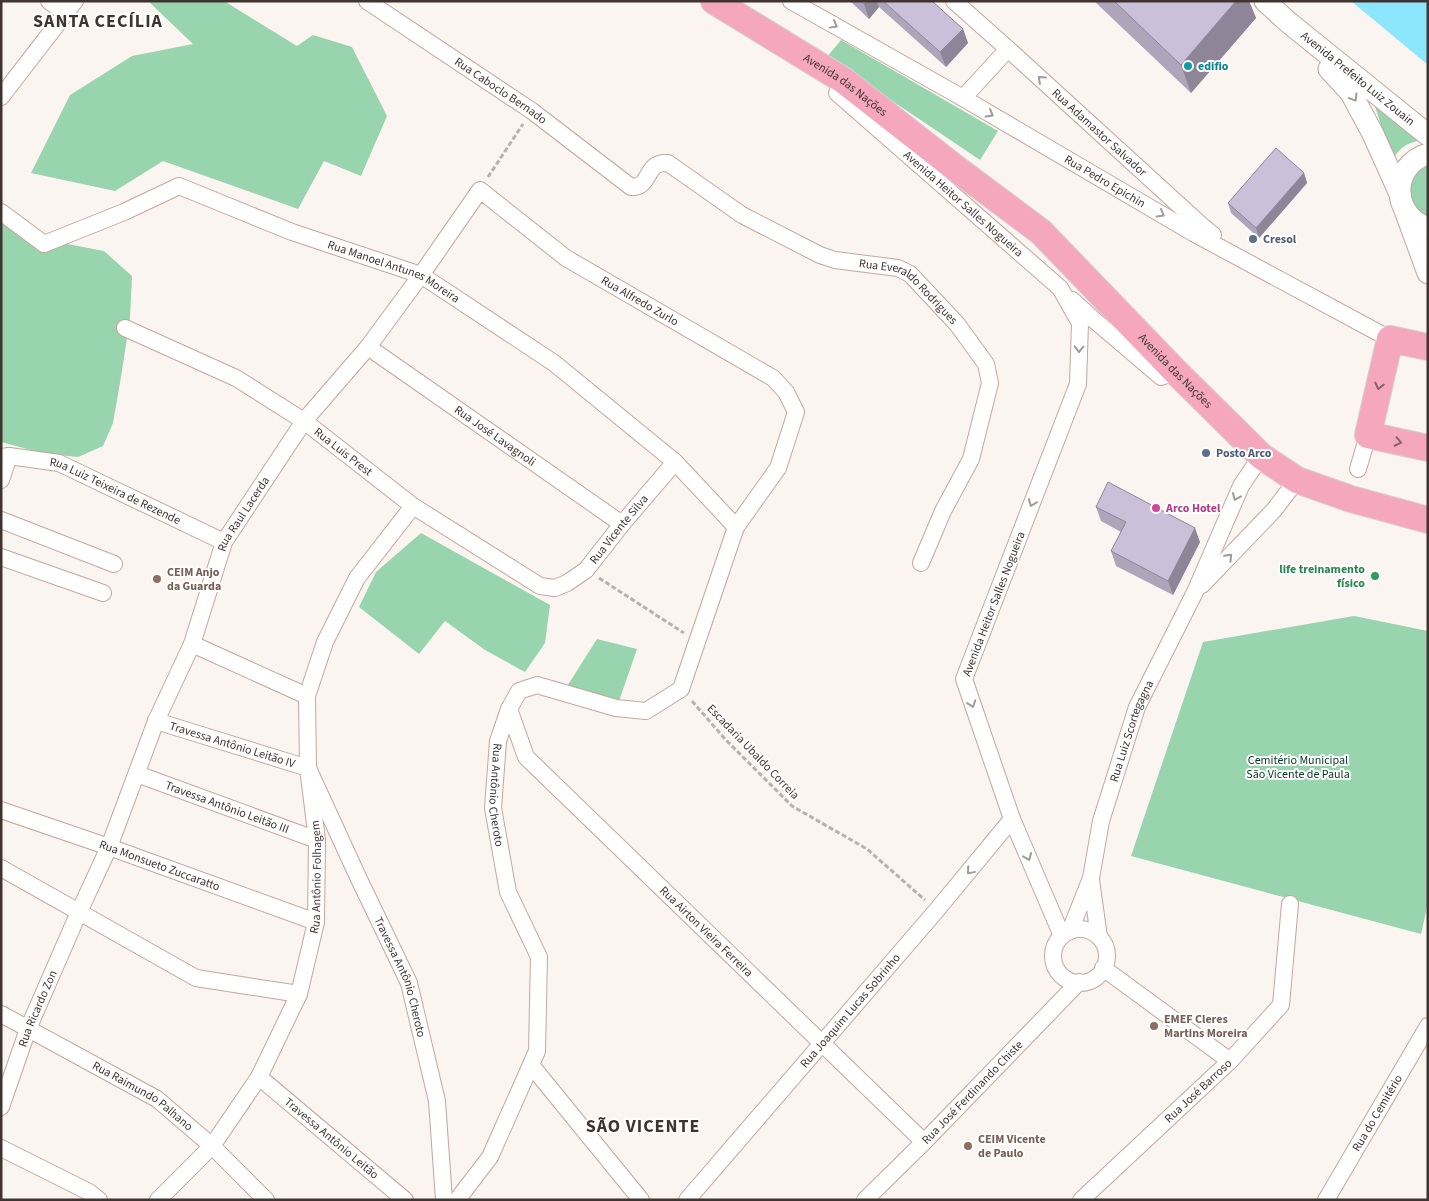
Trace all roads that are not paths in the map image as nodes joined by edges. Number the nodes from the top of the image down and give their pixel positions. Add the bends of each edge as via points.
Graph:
1 (49, 1) edge
2 (368, 1) edge
3 (791, 1) edge
4 (954, 1) edge
5 (1265, 1) edge
6 (722, 6) edge
7 (70, 7) edge
8 (1288, 22) junction
9 (1008, 49) junction
10 (837, 93) junction
11 (1, 97) edge
12 (963, 98) junction
13 (1428, 135) edge
14 (1428, 154) edge
15 (954, 167) junction
16 (631, 187) joint
17 (480, 190) joint
18 (1403, 203) junction
19 (1, 212) edge
20 (1428, 228) edge
21 (1198, 229) junction
22 (1427, 269) edge
23 (421, 275) junction
24 (1087, 322) junction
25 (125, 328) dead end
26 (1390, 339) junction
27 (368, 347) junction
28 (1427, 347) edge
29 (1176, 372) junction
30 (304, 421) junction
31 (1368, 435) junction
32 (1428, 448) edge
33 (1261, 456) junction
34 (5, 457) edge
35 (675, 462) junction
36 (1358, 468) dead end
37 (1, 480) edge
38 (1297, 480) junction
39 (413, 506) junction
40 (1, 520) edge
41 (1428, 520) edge
42 (622, 524) junction
43 (736, 527) junction
44 (224, 542) junction
45 (1, 557) edge
46 (920, 563) dead end
47 (114, 564) dead end
48 (555, 588) joint
49 (1195, 592) junction
50 (103, 593) dead end
51 (192, 644) junction
52 (307, 696) junction
53 (509, 709) junction
54 (156, 721) junction
55 (308, 768) junction
56 (137, 774) junction
57 (1, 810) edge
58 (1012, 820) junction
59 (317, 840) junction
60 (109, 847) junction
61 (1, 868) edge
62 (1091, 878) junction
63 (1290, 904) dead end
64 (79, 912) junction
65 (316, 922) junction
66 (1066, 933) junction
67 (1099, 937) junction
68 (1103, 968) junction
69 (1079, 982) junction
70 (298, 994) junction
71 (1, 1014) edge
72 (1428, 1026) edge
73 (28, 1029) junction
74 (822, 1043) junction
75 (1230, 1061) junction
76 (531, 1064) junction
77 (259, 1077) junction
78 (1, 1107) edge
79 (924, 1142) junction
80 (212, 1146) junction
81 (1, 1148) edge
82 (99, 1200) edge
83 (158, 1200) edge
84 (266, 1200) edge
85 (405, 1200) edge
86 (444, 1200) edge
87 (457, 1200) edge
88 (641, 1200) edge
89 (687, 1200) edge
90 (865, 1200) edge
91 (1080, 1200) edge
92 (1326, 1200) edge

1 - 7 street
2 - 16 street, Rua Caboclo Bernado via 532,111
3 -> 12 street, Rua Pedro Epichin
4 - 9 street, Rua Adamastor Salvador
5 - 8 street, Avenida Prefeito Luiz Zouain
6 - 10 main road, Avenida das Nações
6 - 15 main road, Avenida das Nações via 843,80
7 - 11 street
8 - 13 street, Avenida Prefeito Luiz Zouain
8 -> 18 street, Avenida Prefeito Luiz Zouain via 1351,93
9 - 12 street
21 -> 9 street, Rua Adamastor Salvador
10 - 15 main road, Avenida das Nações
10 - 24 street, Avenida Heitor Salles Nogueira via 1060,288
12 -> 21 street, Rua Pedro Epichin
14 - 18 street via 1416,159 1403,174 1400,184
15 - 29 main road, Avenida das Nações via 1041,232
16 - 46 street, Rua Everaldo Rodrigues via 643,184 653,167 668,163 742,215 820,255 898,268 910,274 957,324 986,364 990,383 971,459 942,511
17 - 23 street, Rua Raul Lacerda
17 - 43 street, Rua Alfredo Zurlo via 566,258 772,378 786,392 796,412 778,468
18 - 20 street via 1413,220
18 - 22 street, Avenida Prefeito Luiz Zouain
19 - 23 street, Rua Manoel Antunes Moreira via 44,244 179,186 292,232
21 - 26 street, Rua Pedro Epichin via 1248,262
23 - 27 street, Rua Raul Lacerda
23 - 35 street, Rua Manoel Antunes Moreira via 554,363
24 - 29 street, Avenida Heitor Salles Nogueira via 1161,377
24 -> 58 street, Avenida Heitor Salles Nogueira via 1078,384 964,680
25 - 30 street, Rua Luis Prest via 236,378
26 - 28 main road, Rua Pedro Epichin
26 -> 31 main road
27 - 30 street, Rua Raul Lacerda
27 - 42 street, Rua José Lavagnoli
29 - 33 main road, Avenida das Nações
30 - 39 street, Rua Luis Prest
30 - 44 street, Rua Raul Lacerda
31 -> 32 main road
31 - 36 street
33 - 38 main road, Avenida das Nações
33 -> 49 street, Rua Luiz Scortegagna via 1241,486
34 - 37 street
34 - 44 street, Rua Luiz Teixeira de Rezende via 58,463
35 - 42 street, Rua Vicente Silva
35 - 43 street, Rua Manoel Antunes Moreira
38 - 41 main road, Avenida das Nações
49 -> 38 street, Rua Luiz Scortegagna via 1274,510
39 - 48 street, Rua Luis Prest via 540,586
39 - 52 street, Rua Antônio Folhagem via 357,578 325,642
40 - 47 street
42 - 48 street, Rua Vicente Silva via 586,570
43 - 53 street, Rua Antônio Cheroto via 681,689 646,711 616,708 537,685 519,690
44 - 51 street, Rua Raul Lacerda
45 - 50 street
49 - 62 street, Rua Luiz Scortegagna via 1137,707 1101,821
51 - 52 street
51 - 54 street, Rua Raul Lacerda
52 - 55 street, Rua Antônio Folhagem
53 - 74 street, Rua Airton Vieira Ferreira via 526,757
53 - 76 street, Rua Antônio Cheroto via 498,741 492,808 508,892 539,957 537,1051
54 - 55 street, Travessa Antônio Leitão IV
54 - 56 street, Rua Raul Lacerda
55 - 59 street, Rua Antônio Folhagem
55 - 86 street, Travessa Antônio Cheroto via 409,983 436,1101
56 - 59 street, Travessa Antônio Leitão III
56 - 60 street, Rua Raul Lacerda
57 - 60 street, Rua Monsueto Zuccaratto
58 -> 66 street, Avenida Heitor Salles Nogueira
58 -> 74 street, Rua Joaquim Lucas Sobrinho
59 - 65 street, Rua Antônio Folhagem
60 - 64 street, Rua Raul Lacerda
60 - 65 street, Rua Monsueto Zuccaratto
61 - 64 street
62 - 66 street, Rua Luiz Scortegagna
62 - 67 street, Rua Luiz Scortegagna
63 - 75 street, Rua José Barroso via 1281,1005
64 - 70 street via 196,978
64 - 73 street, Rua Ricardo Zon
65 - 70 street, Rua Antônio Folhagem
66 - 67 street via 1086,929
66 - 69 street via 1057,942 1053,960 1063,976
67 - 68 street via 1106,950
68 - 69 street via 1093,979
68 - 75 street
69 - 79 street, Rua José Ferdinando Chiste
70 - 77 street, Rua Antônio Folhagem
71 - 73 street, Rua Raimundo Palhano
72 - 92 street, Rua do Cemitério
73 - 78 street, Rua Ricardo Zon
73 - 80 street, Rua Raimundo Palhano via 158,1099
74 - 79 street, Rua Airton Vieira Ferreira
74 - 89 street, Rua Joaquim Lucas Sobrinho
75 - 91 street, Rua José Barroso
76 - 87 street, Rua Antônio Cheroto via 490,1157
76 - 88 street
77 - 80 street, Rua Antônio Folhagem
77 - 85 street, Travessa Antônio Leitão
79 - 90 street, Rua José Ferdinando Chiste
80 - 83 street, Rua Antônio Folhagem
80 - 84 street, Rua Raimundo Palhano
81 - 82 street via 90,1192

